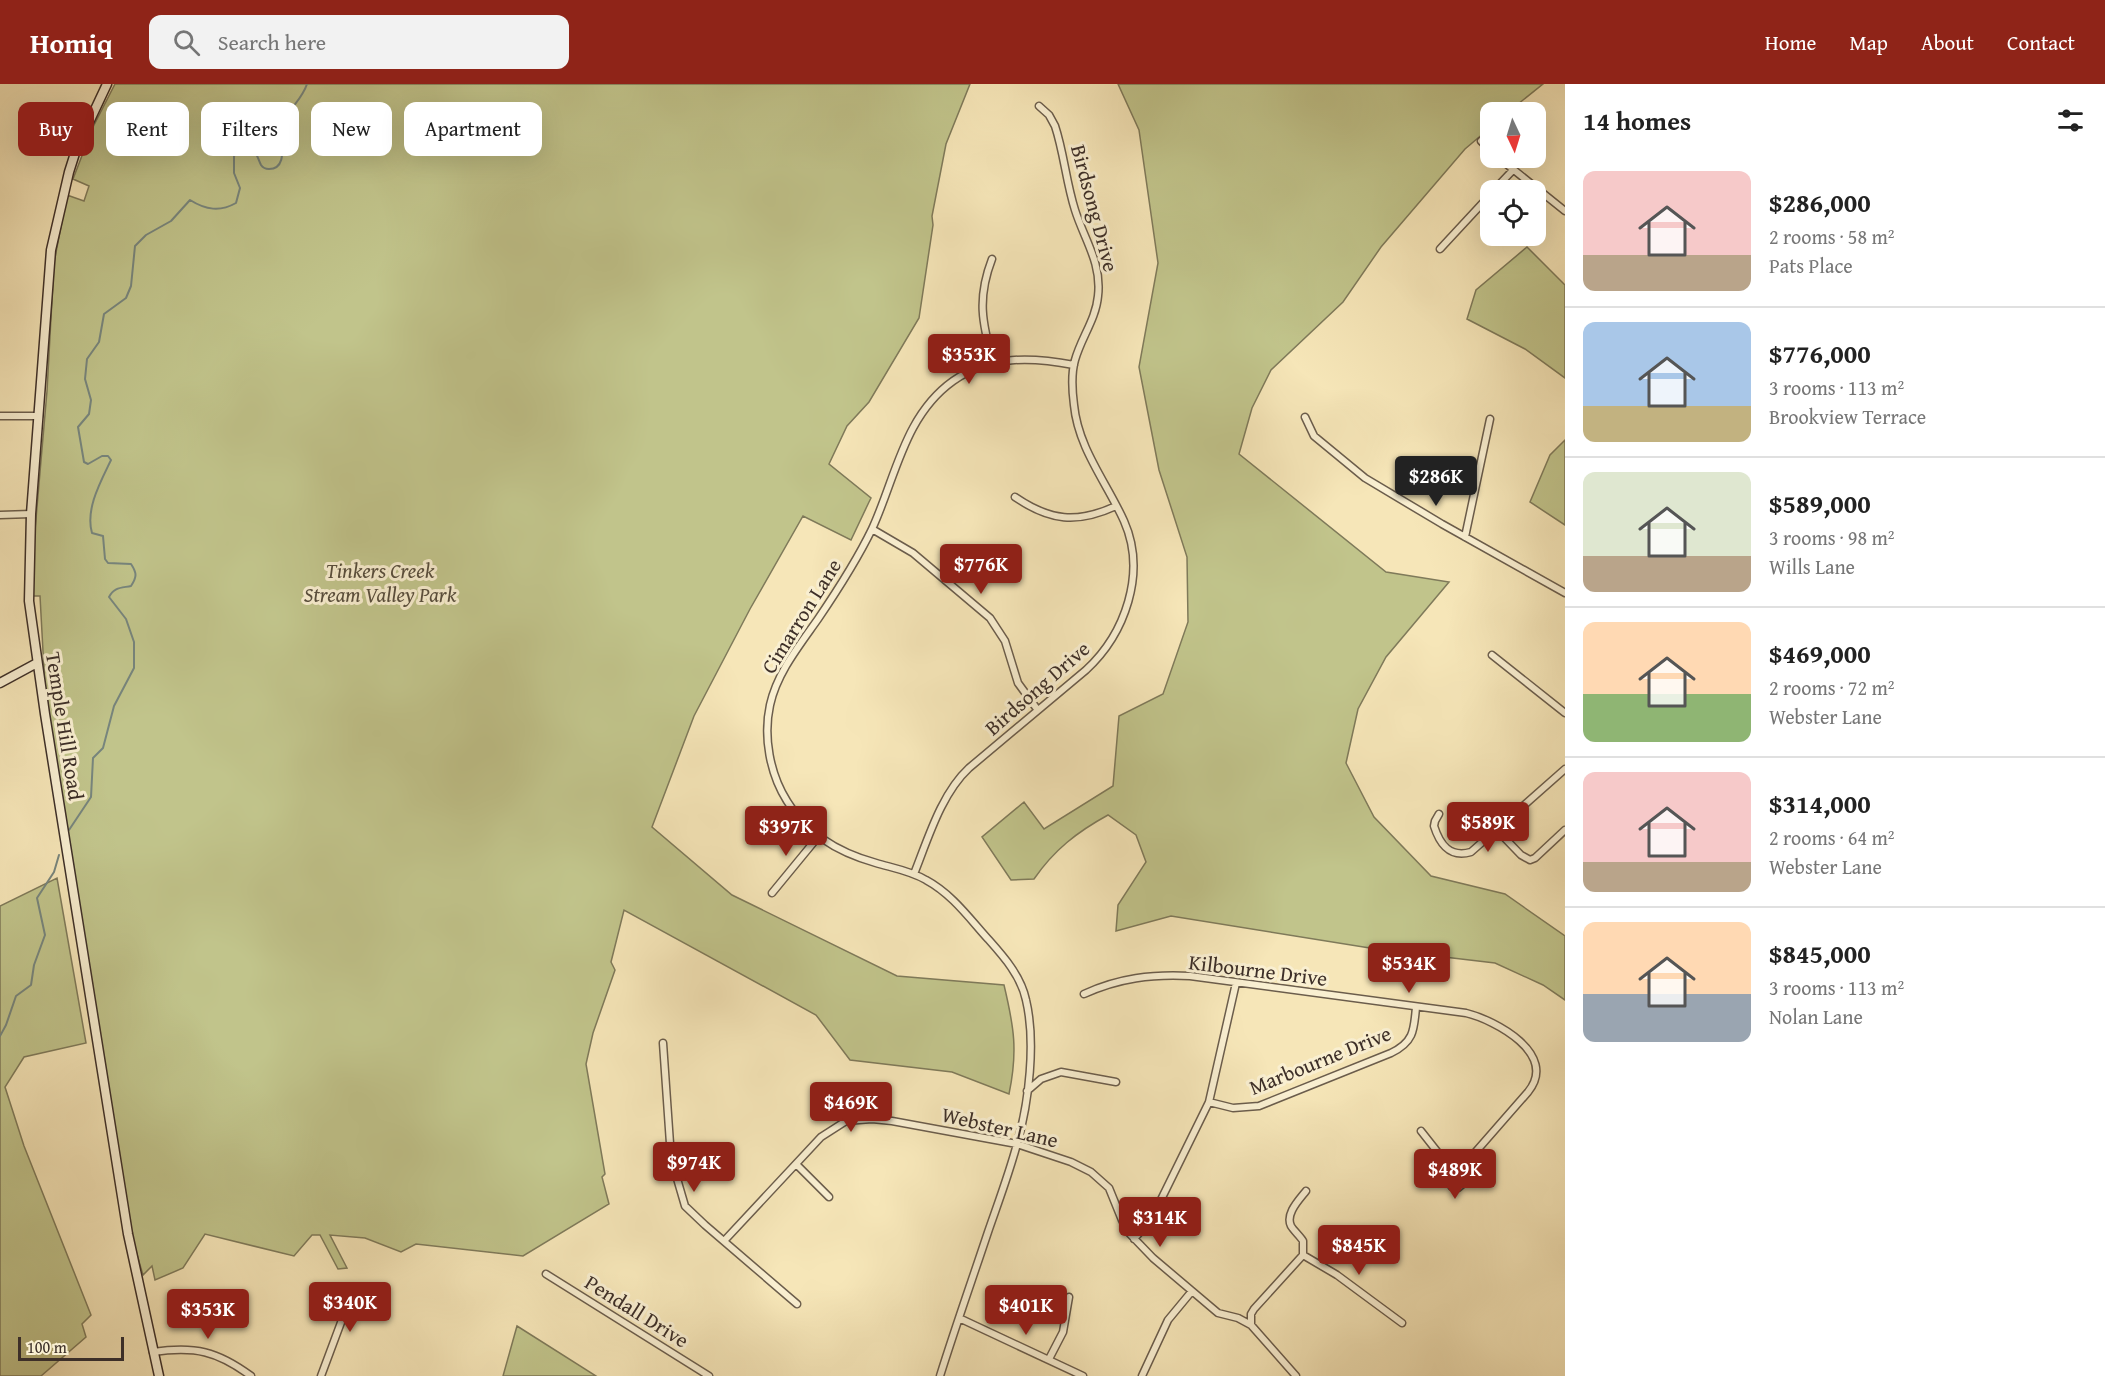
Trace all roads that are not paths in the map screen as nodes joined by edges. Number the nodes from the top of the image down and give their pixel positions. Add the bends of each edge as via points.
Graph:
1 (107, 84) edge
2 (1039, 106) dead end
3 (1511, 168) edge
4 (1513, 170) junction
5 (1503, 180) edge
6 (1480, 205) edge
7 (1565, 211) edge
8 (1440, 249) dead end
9 (992, 259) dead end
10 (993, 362) junction
11 (1074, 365) junction
12 (0, 416) edge
13 (39, 416) junction
14 (1305, 417) dead end
15 (1490, 419) dead end
16 (1015, 497) dead end
17 (1116, 506) junction
18 (31, 514) junction
19 (0, 515) edge
20 (872, 530) junction
21 (1466, 537) junction
22 (1565, 593) edge
23 (1491, 655) dead end
24 (37, 663) junction
25 (0, 683) edge
26 (1037, 709) junction
27 (1565, 713) edge
28 (1565, 769) edge
29 (1439, 814) dead end
30 (1496, 829) junction
31 (1565, 830) edge
32 (818, 837) junction
33 (914, 874) junction
34 (772, 893) dead end
35 (1236, 983) junction
36 (1084, 994) dead end
37 (1416, 1007) junction
38 (663, 1043) dead end
39 (1116, 1082) dead end
40 (1027, 1088) junction
41 (1209, 1102) junction
42 (1421, 1131) dead end
43 (1017, 1144) junction
44 (796, 1164) junction
45 (1447, 1164) junction
46 (1465, 1164) junction
47 (1306, 1191) dead end
48 (829, 1197) dead end
49 (1134, 1239) junction
50 (724, 1241) junction
51 (1303, 1256) junction
52 (546, 1274) dead end
53 (345, 1289) dead end
54 (1192, 1292) junction
55 (1069, 1297) dead end
56 (797, 1304) dead end
57 (959, 1318) junction
58 (1402, 1323) dead end
59 (1251, 1325) junction
60 (153, 1352) junction
61 (1049, 1359) junction
62 (159, 1376) edge
63 (250, 1376) edge
64 (321, 1376) edge
65 (709, 1376) edge
66 (940, 1376) edge
67 (1083, 1376) edge
68 (1142, 1376) edge
69 (1296, 1376) edge

1 - 13 main road, Temple Hill Road via 76,150 56,224 47,283
2 - 11 street, Birdsong Drive via 1057,131 1075,210 1098,275 1096,310
3 - 4 street
4 - 5 street
4 - 7 street
6 - 8 street
9 - 10 street via 981,304
10 - 11 street via 1033,359
10 - 20 street, Cimarron Lane via 955,380 915,422
11 - 17 street, Birdsong Drive via 1073,397 1080,435
12 - 13 street
13 - 18 main road, Temple Hill Road
14 - 21 street via 1314,436 1365,478
15 - 21 street
16 - 17 street via 1043,513 1066,518 1088,517
17 - 26 street, Birdsong Drive via 1127,531 1132,564 1130,595 1119,628 1091,666
18 - 19 street
18 - 24 main road, Temple Hill Road via 29,602
20 - 26 street via 913,553 990,618 1005,640 1018,683
20 - 32 street, Cimarron Lane via 784,670 769,711 770,754 777,782 796,814
21 - 22 street
23 - 27 street
24 - 25 main road
24 - 60 main road, Temple Hill Road via 128,1234
26 - 33 street, Birdsong Drive via 956,781
28 - 30 street
29 - 30 street via 1436,830 1448,850 1455,854 1471,852
30 - 31 street via 1530,860
32 - 33 street, Cimarron Lane via 855,857
32 - 34 street
33 - 40 street, Cimarron Lane via 952,899 1002,954 1023,989 1029,1025
35 - 36 street, Kilbourne Drive via 1190,976 1145,976 1117,981
35 - 37 street, Kilbourne Drive
35 - 41 street
37 - 41 street, Marbourne Drive via 1411,1036 1404,1046 1391,1053 1259,1106 1233,1108
37 - 46 street, Kilbourne Drive via 1483,1017 1508,1030 1534,1061 1533,1086
38 - 50 street via 671,1158 685,1206
39 - 40 street via 1061,1072 1041,1078
40 - 43 street, Cimarron Lane
41 - 49 street via 1152,1218
42 - 45 street, Kilbourne Drive
43 - 44 street, Webster Lane via 892,1121 846,1121 821,1137
43 - 49 street, Webster Lane via 1071,1162 1099,1177 1109,1188
43 - 57 street, Cimarron Lane
44 - 48 street
44 - 50 street, Webster Lane
45 - 46 street
45 - 46 street, Kilbourne Drive via 1449,1184 1454,1188 1464,1183
47 - 51 street via 1290,1217 1291,1226 1304,1244
49 - 54 street, Webster Lane
50 - 56 street
51 - 58 street via 1337,1275
51 - 59 street via 1254,1309
52 - 65 street, Pendall Drive
53 - 64 street via 349,1302
54 - 59 street, Webster Lane via 1218,1313
54 - 68 street via 1168,1320
55 - 61 street via 1063,1332
57 - 61 street
57 - 66 street, Cimarron Lane
59 - 69 street, Webster Lane
60 - 62 main road, Temple Hill Road
60 - 63 street via 190,1349 217,1354
61 - 67 street

